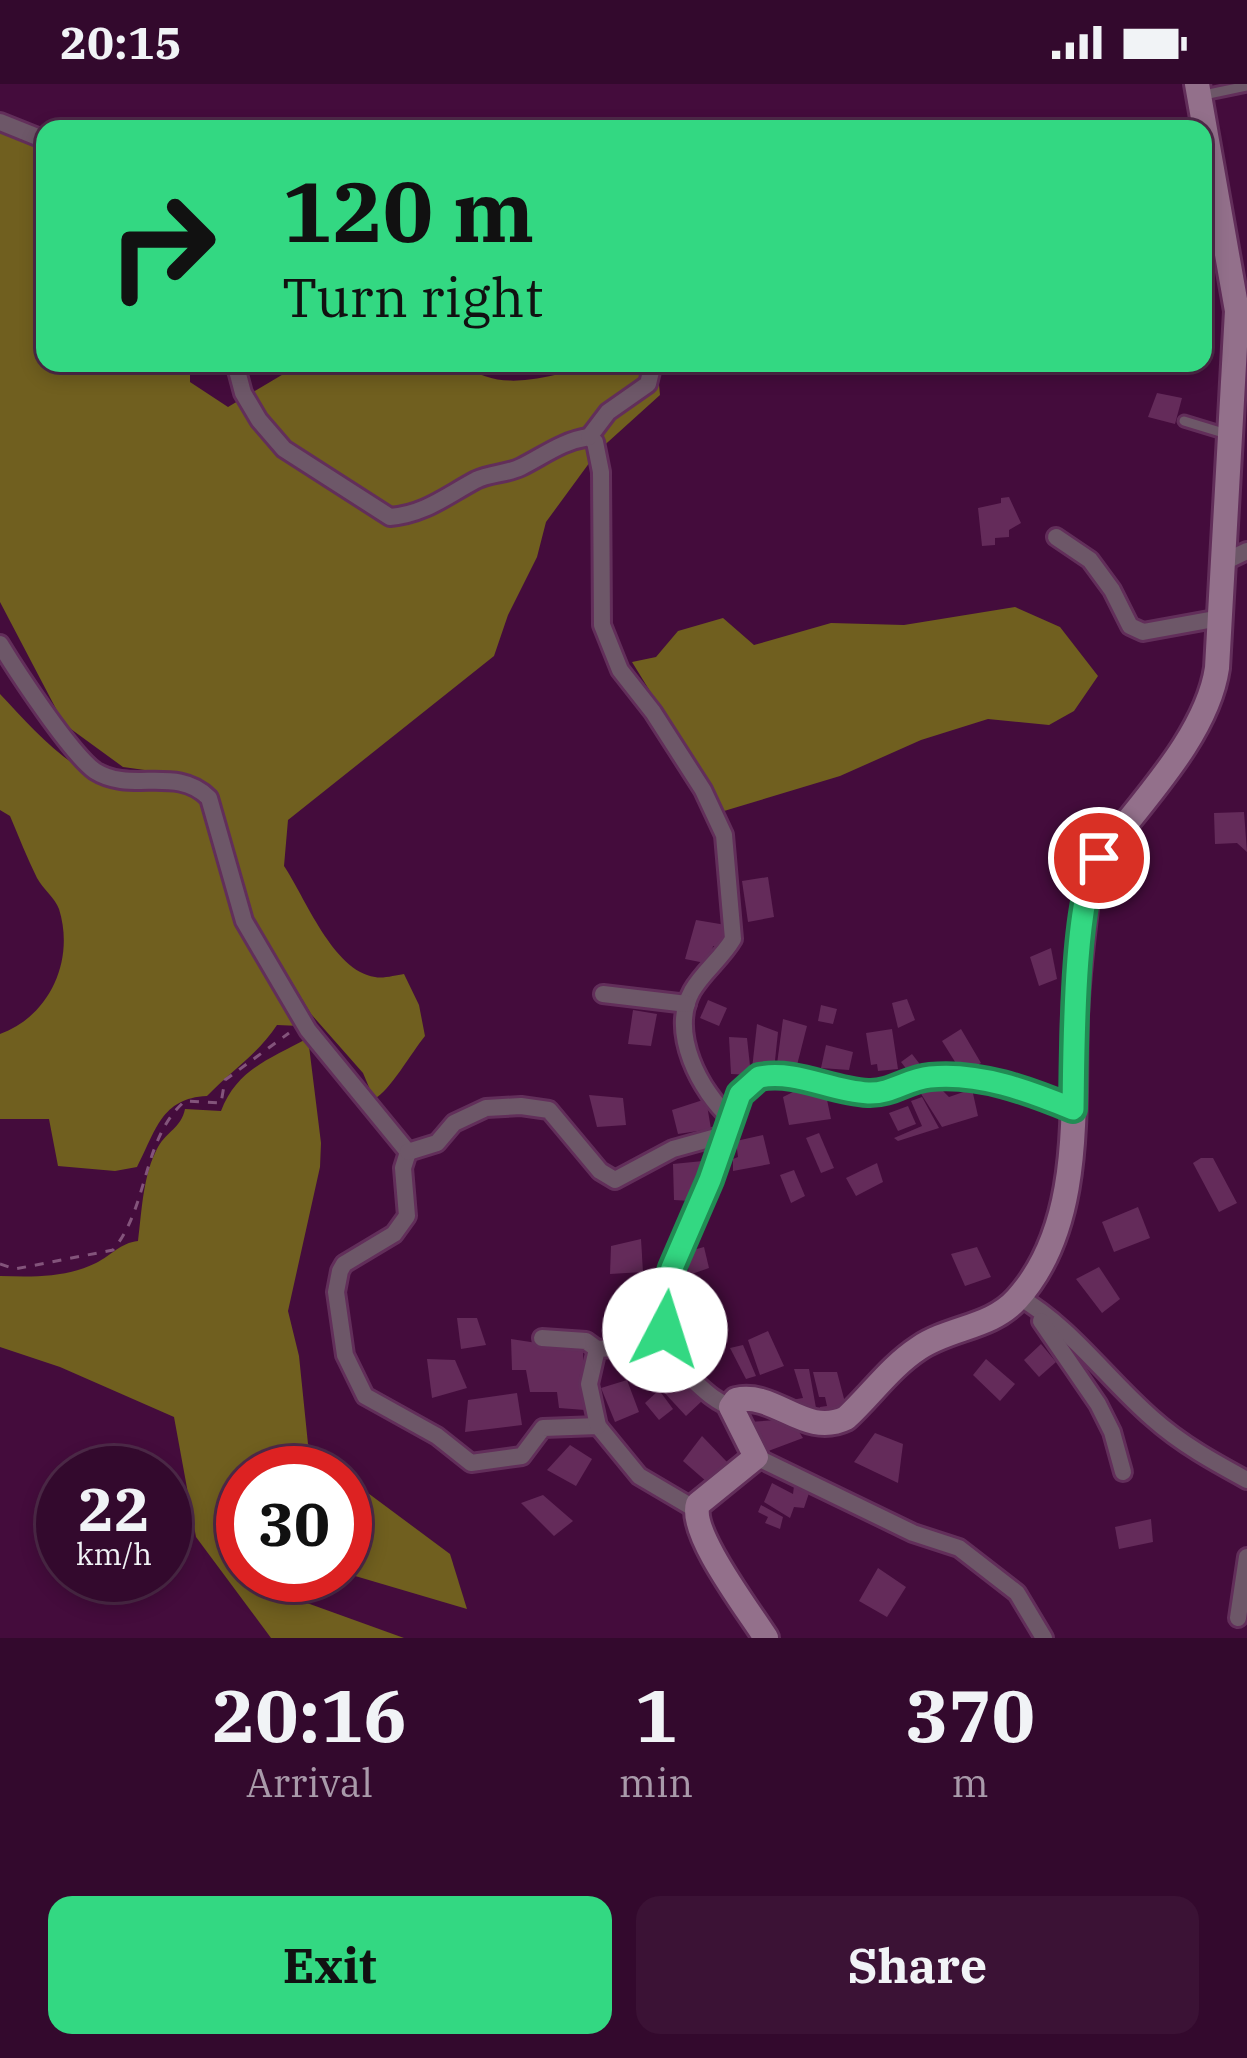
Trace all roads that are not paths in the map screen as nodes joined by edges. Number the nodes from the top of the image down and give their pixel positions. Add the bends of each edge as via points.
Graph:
1 (1247, 86) edge
2 (1198, 90) edge
3 (1204, 120) edge
4 (0, 122) edge
5 (36, 136) edge
6 (1212, 166) edge
7 (237, 372) edge
8 (651, 372) edge
9 (1184, 421) dead end
10 (589, 436) junction
11 (1231, 436) junction
12 (1056, 536) dead end
13 (1235, 556) edge
14 (1220, 617) junction
15 (0, 644) edge
16 (603, 994) dead end
17 (687, 1004) junction
18 (1073, 1109) junction
19 (729, 1126) junction
20 (408, 1152) junction
21 (635, 1287) dead end
22 (1025, 1301) junction
23 (664, 1304) junction
24 (542, 1338) dead end
25 (669, 1345) junction
26 (597, 1349) junction
27 (730, 1407) junction
28 (598, 1426) junction
29 (756, 1457) junction
30 (1123, 1472) dead end
31 (1247, 1480) edge
32 (694, 1509) junction
33 (1247, 1557) edge
34 (1238, 1618) dead end
35 (766, 1638) edge
36 (1044, 1638) edge

1 - 2 lane
2 - 3 street
4 - 5 street
6 - 11 street via 1236,296
7 - 10 street via 259,420 284,448 390,517 427,509 478,479 518,470
8 - 10 street via 649,384
9 - 11 lane
10 - 17 street via 601,472 602,625 610,652 724,835 733,939
11 - 13 street
12 - 14 street via 1090,560 1130,626 1143,632
13 - 14 street
14 - 18 street via 1206,711 1089,878
15 - 20 street via 96,772 173,779 209,798 244,921 308,1030
16 - 17 street
17 - 19 street via 694,1066
18 - 19 street via 983,1081 924,1077 865,1093 773,1074 750,1082
18 - 22 street via 1055,1228
19 - 20 street via 615,1180 549,1110 507,1105 465,1115 437,1143
19 - 23 street
20 - 28 street via 407,1216 394,1234 344,1264 337,1280 339,1329 358,1387 471,1463 522,1456 549,1425
21 - 23 lane via 641,1303
22 - 27 street via 922,1346 836,1423 807,1421 751,1398
22 - 30 street via 1098,1404
22 - 31 street via 1151,1418
23 - 25 street
24 - 26 street
25 - 26 street
25 - 27 street via 688,1375
26 - 28 street via 589,1384
27 - 29 street
28 - 32 street via 639,1476
29 - 32 street
29 - 36 street via 958,1548 1017,1593
32 - 35 street
33 - 34 street

